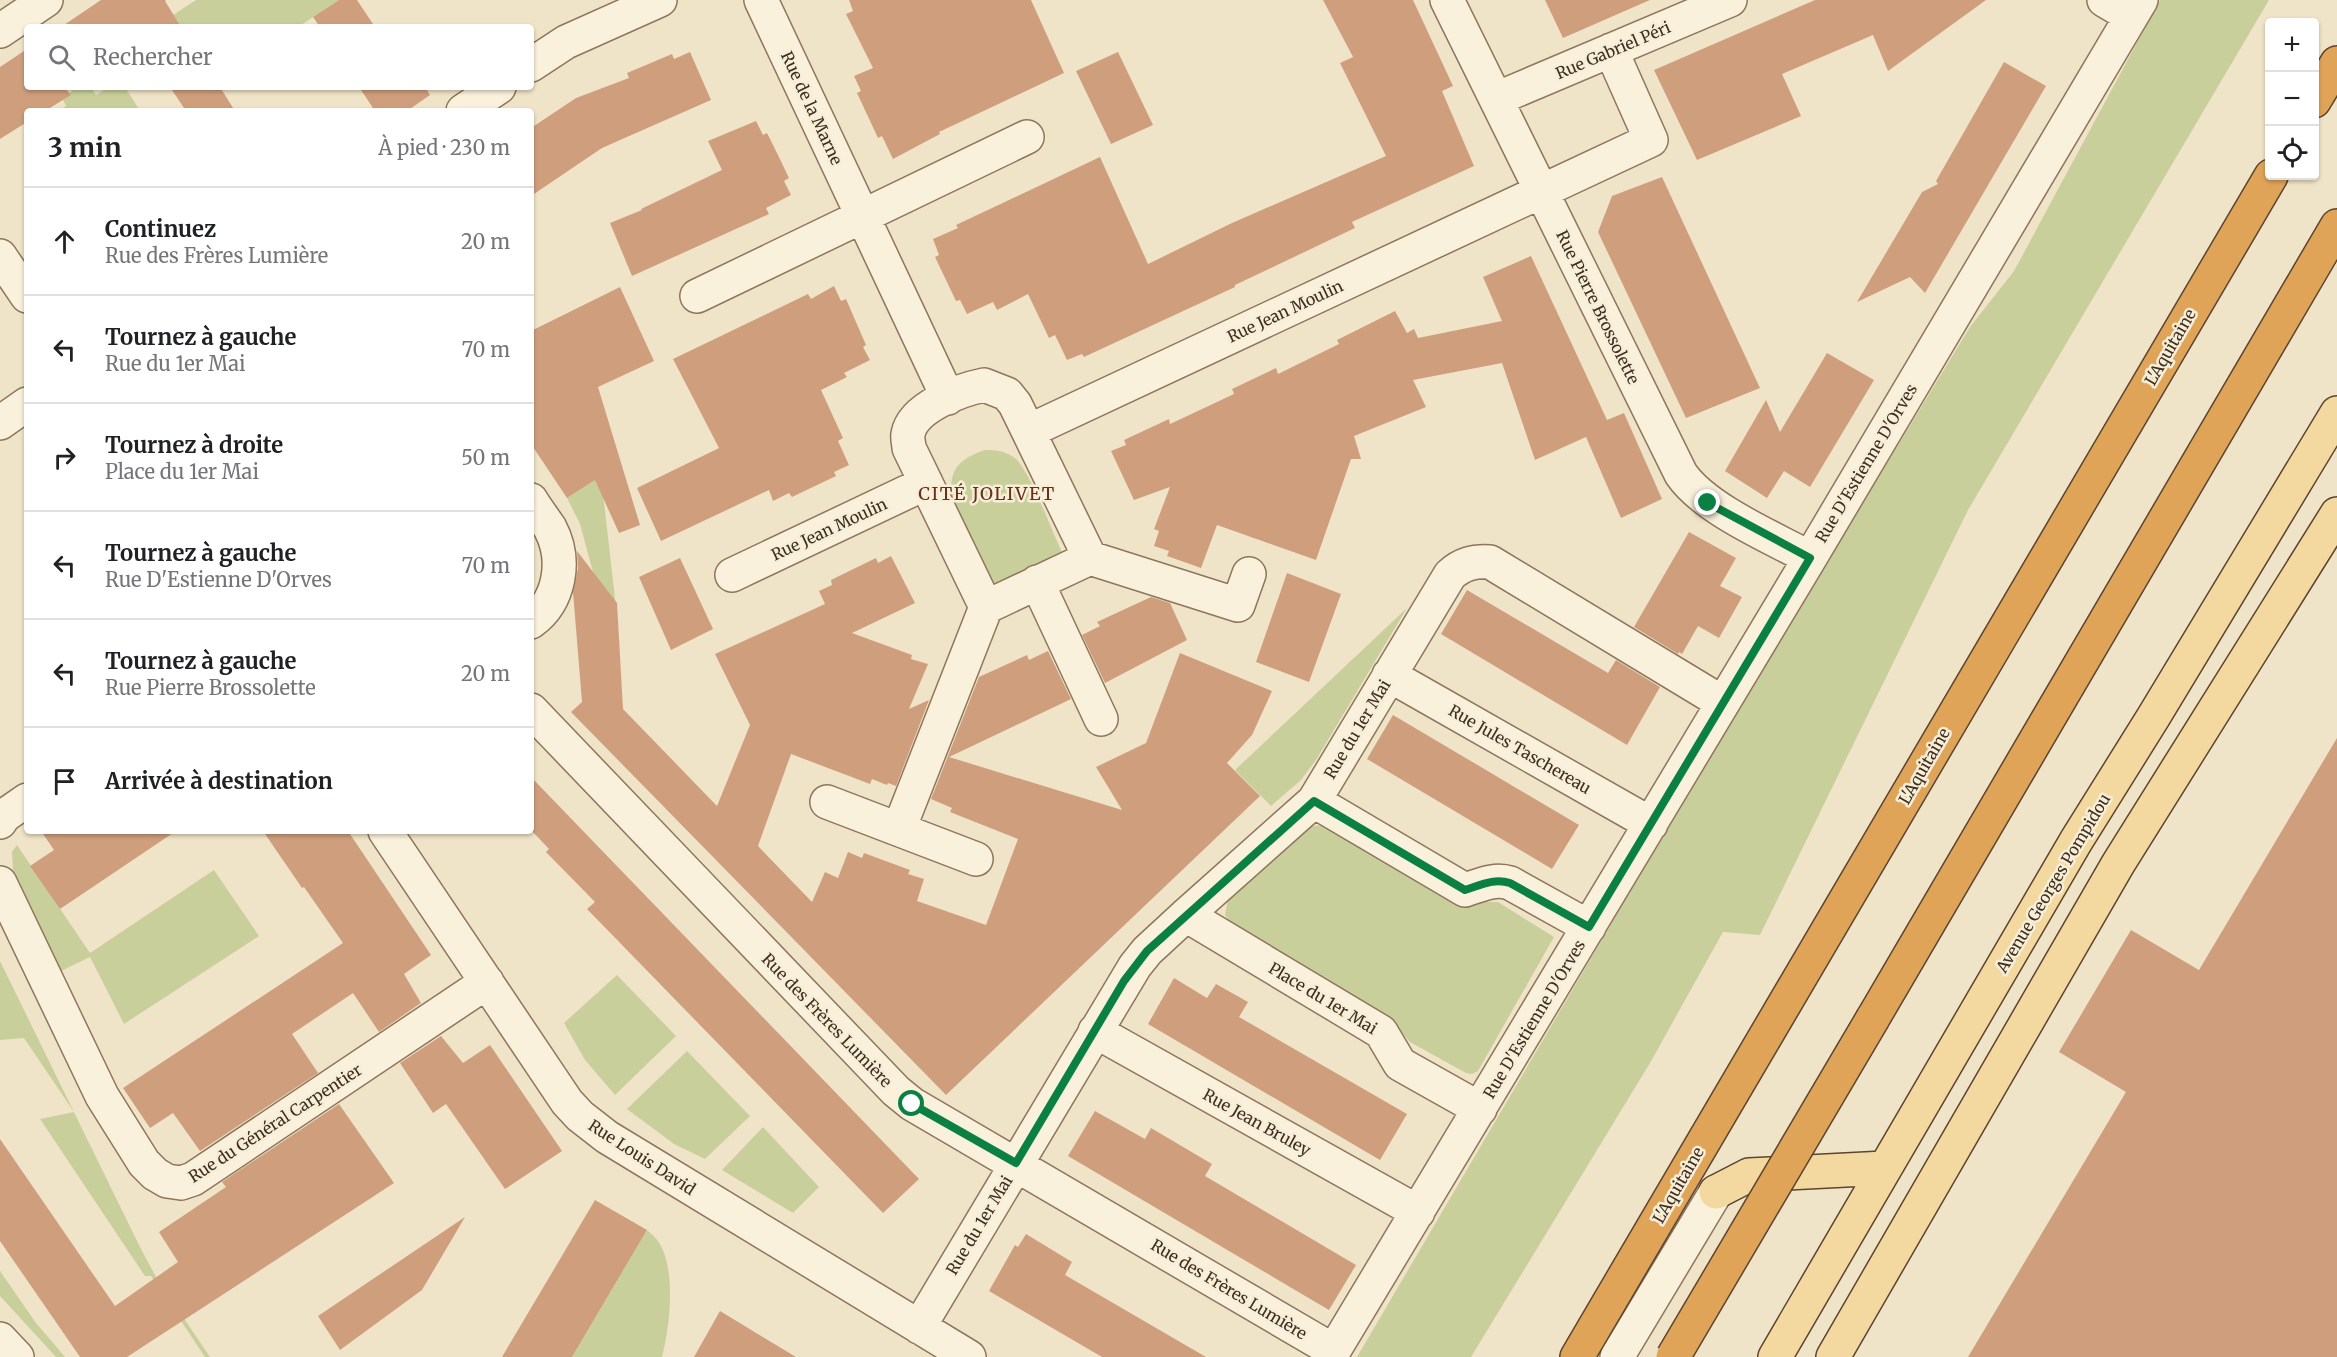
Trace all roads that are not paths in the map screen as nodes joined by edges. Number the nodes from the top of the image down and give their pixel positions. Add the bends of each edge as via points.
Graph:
1 (46, 0) edge
2 (660, 0) edge
3 (761, 0) edge
4 (1447, 0) edge
5 (1731, 0) edge
6 (2126, 5) edge
7 (0, 31) edge
8 (1611, 50) junction
9 (534, 63) edge
10 (2337, 63) edge
11 (495, 90) edge
12 (2319, 93) edge
13 (1496, 99) junction
14 (468, 108) edge
15 (1027, 137) dead end
16 (2269, 180) edge
17 (1540, 190) junction
18 (863, 216) junction
19 (2337, 226) edge
20 (0, 256) edge
21 (24, 292) edge
22 (697, 296) dead end
23 (948, 398) junction
24 (24, 406) edge
25 (2337, 413) edge
26 (0, 423) edge
27 (1029, 431) junction
28 (926, 483) junction
29 (534, 504) edge
30 (2337, 514) edge
31 (1090, 558) junction
32 (1810, 558) junction
33 (1249, 574) dead end
34 (732, 575) dead end
35 (1037, 582) junction
36 (986, 607) junction
37 (534, 620) edge
38 (1389, 675) junction
39 (1723, 703) junction
40 (534, 714) edge
41 (1101, 719) dead end
42 (1314, 801) junction
43 (24, 802) edge
44 (826, 802) dead end
45 (0, 822) edge
46 (1651, 824) junction
47 (899, 829) junction
48 (387, 834) edge
49 (976, 859) dead end
50 (0, 883) edge
51 (1186, 915) junction
52 (1589, 927) junction
53 (487, 982) junction
54 (1095, 1031) junction
55 (1480, 1109) junction
56 (1016, 1163) junction
57 (1885, 1168) junction
58 (1716, 1192) joint
59 (1418, 1212) junction
60 (918, 1327) junction
61 (0, 1339) edge
62 (1332, 1354) edge
63 (17, 1357) edge
64 (969, 1357) edge
65 (1577, 1357) edge
66 (1617, 1357) edge
67 (1673, 1357) edge
68 (1775, 1357) edge
69 (1833, 1357) edge

1 - 7 street
2 - 9 street via 566,42
3 - 18 street, Rue de la Marne
4 - 13 street, Rue Pierre Brossolette
5 - 8 street, Rue Gabriel Péri
6 - 32 street, Rue D'Estienne D'Orves
8 - 13 street, Rue Gabriel Péri
8 - 17 street, Rue Jean Moulin via 1651,140
10 - 12 highway
11 - 14 street
13 - 17 street, Rue Pierre Brossolette
15 - 18 street
16 - 65 highway, L'Aquitaine
17 - 27 street, Rue Jean Moulin
17 - 32 street, Rue Pierre Brossolette via 1688,484 1708,503
18 - 22 street
18 - 23 street, Rue de la Marne
19 - 67 highway, bridge
20 - 21 street
23 - 27 street via 969,388 996,388 1016,405
23 - 28 street via 918,416 908,435 909,448
24 - 26 street
25 - 57 main road, Avenue Georges Pompidou via 2076,841
27 - 31 street
28 - 34 street, Rue Jean Moulin
28 - 36 street
29 - 37 street via 551,530 560,569 551,602
30 - 69 main road via 2118,864
31 - 33 street via 1234,618
31 - 35 street
32 - 39 street, Rue D'Estienne D'Orves
35 - 36 street
35 - 41 street
36 - 47 street
38 - 39 street, Rue du 1er Mai via 1450,575 1467,563 1490,562
38 - 42 street, Rue du 1er Mai
38 - 46 street, Rue Jules Taschereau
39 - 46 street, Rue D'Estienne D'Orves
40 - 56 street, Rue des Frères Lumière via 896,1091
42 - 51 street, Rue du 1er Mai
42 - 52 street via 1465,890 1501,880
43 - 45 street
44 - 47 street
46 - 52 street, Rue D'Estienne D'Orves
47 - 49 street
48 - 53 street, Rue Louis David
50 - 53 street, Rue du Général Carpentier via 106,1103 144,1163 167,1181 193,1179
51 - 54 street, Rue du 1er Mai via 1135,966
51 - 55 street, Place du 1er Mai via 1381,1032 1400,1064
52 - 55 street, Rue D'Estienne D'Orves
53 - 60 street, Rue Louis David via 580,1116 607,1137
54 - 56 street, Rue du 1er Mai
54 - 59 street, Rue Jean Bruley
55 - 59 street, Rue D'Estienne D'Orves
56 - 60 street, Rue du 1er Mai
56 - 62 street, Rue des Frères Lumière
57 - 58 main road via 1749,1175
57 - 68 main road, Avenue Georges Pompidou
58 - 66 street
59 - 62 street, Rue D'Estienne D'Orves
60 - 64 street, Rue Louis David
61 - 63 street

